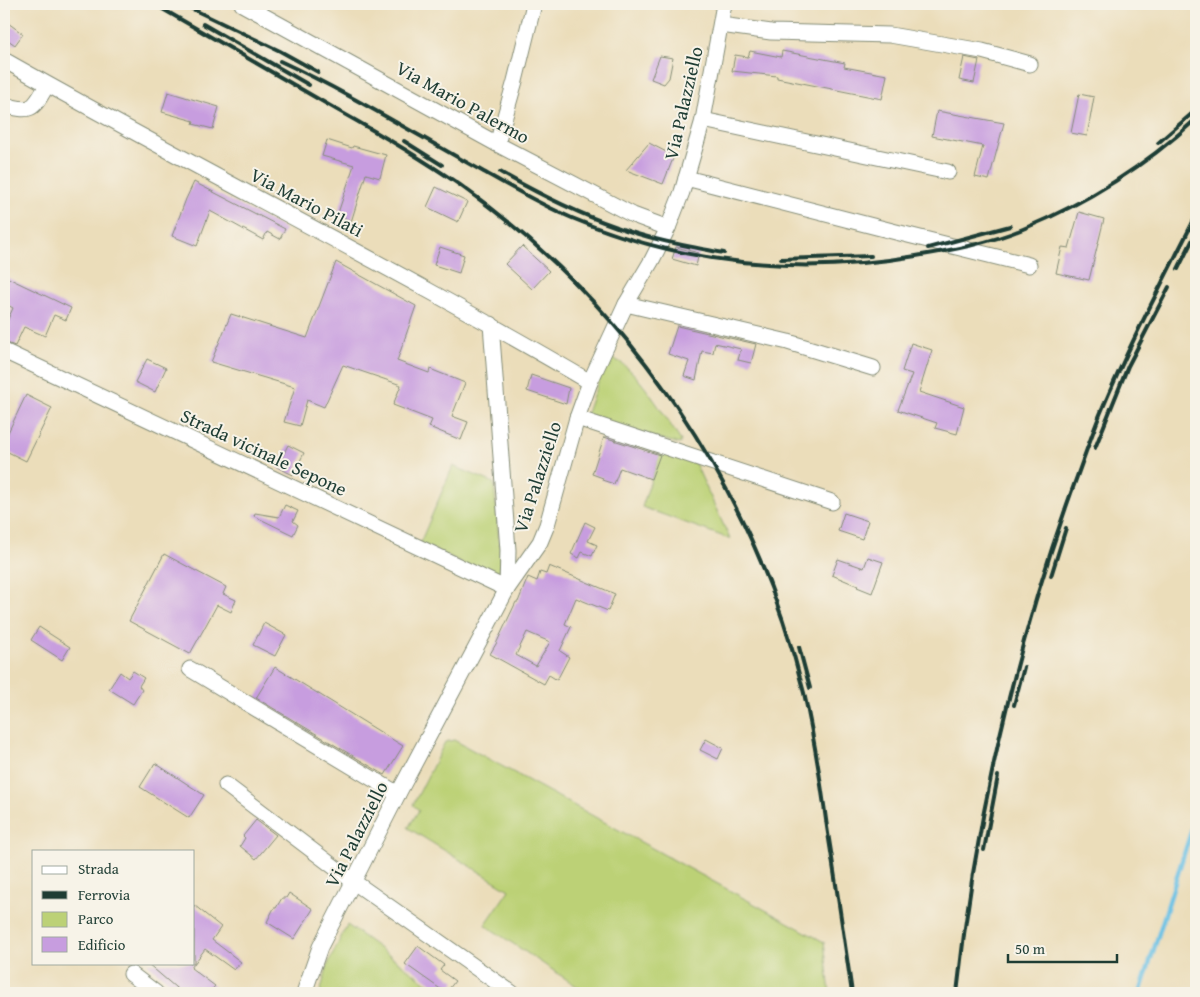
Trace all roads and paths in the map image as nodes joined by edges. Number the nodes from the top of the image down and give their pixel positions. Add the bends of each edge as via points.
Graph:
1 (242, 4) edge
2 (534, 4) edge
3 (724, 4) edge
4 (721, 25) junction
5 (4, 60) edge
6 (1030, 64) dead end
7 (47, 85) junction
8 (4, 105) edge
9 (703, 120) junction
10 (497, 144) junction
11 (948, 172) dead end
12 (686, 178) junction
13 (668, 228) junction
14 (1029, 265) dead end
15 (626, 304) junction
16 (491, 324) junction
17 (4, 352) edge
18 (873, 368) dead end
19 (590, 382) junction
20 (577, 418) junction
21 (832, 502) dead end
22 (507, 589) junction
23 (190, 669) dead end
24 (226, 784) dead end
25 (398, 794) junction
26 (354, 882) junction
27 (131, 974) dead end
28 (156, 993) edge
29 (304, 993) edge
30 (512, 993) edge

1 - 10 street, Via Mario Palermo
2 - 10 street
3 - 4 street, Via Palazziello
4 - 6 street via 771,32 890,35 982,51
4 - 9 street, Via Palazziello
5 - 7 street, Via Mario Pilati
7 - 8 street via 28,110
7 - 16 street, Via Mario Pilati
9 - 11 street
9 - 12 street, Via Palazziello
10 - 13 street, Via Mario Palermo via 633,215
12 - 13 street, Via Palazziello
12 - 14 street
13 - 15 street, Via Palazziello
15 - 18 street via 788,342
15 - 19 street, Via Palazziello
16 - 19 street, Via Mario Pilati
16 - 22 street via 508,550
17 - 22 street, Strada vicinale Sepone
19 - 20 street, Via Palazziello
20 - 21 street
20 - 22 street, Via Palazziello via 547,525 540,542
22 - 25 street, Via Palazziello
23 - 25 street
24 - 26 street
25 - 26 street, Via Palazziello
26 - 29 street, Via Palazziello via 320,947
26 - 30 street
27 - 28 street

